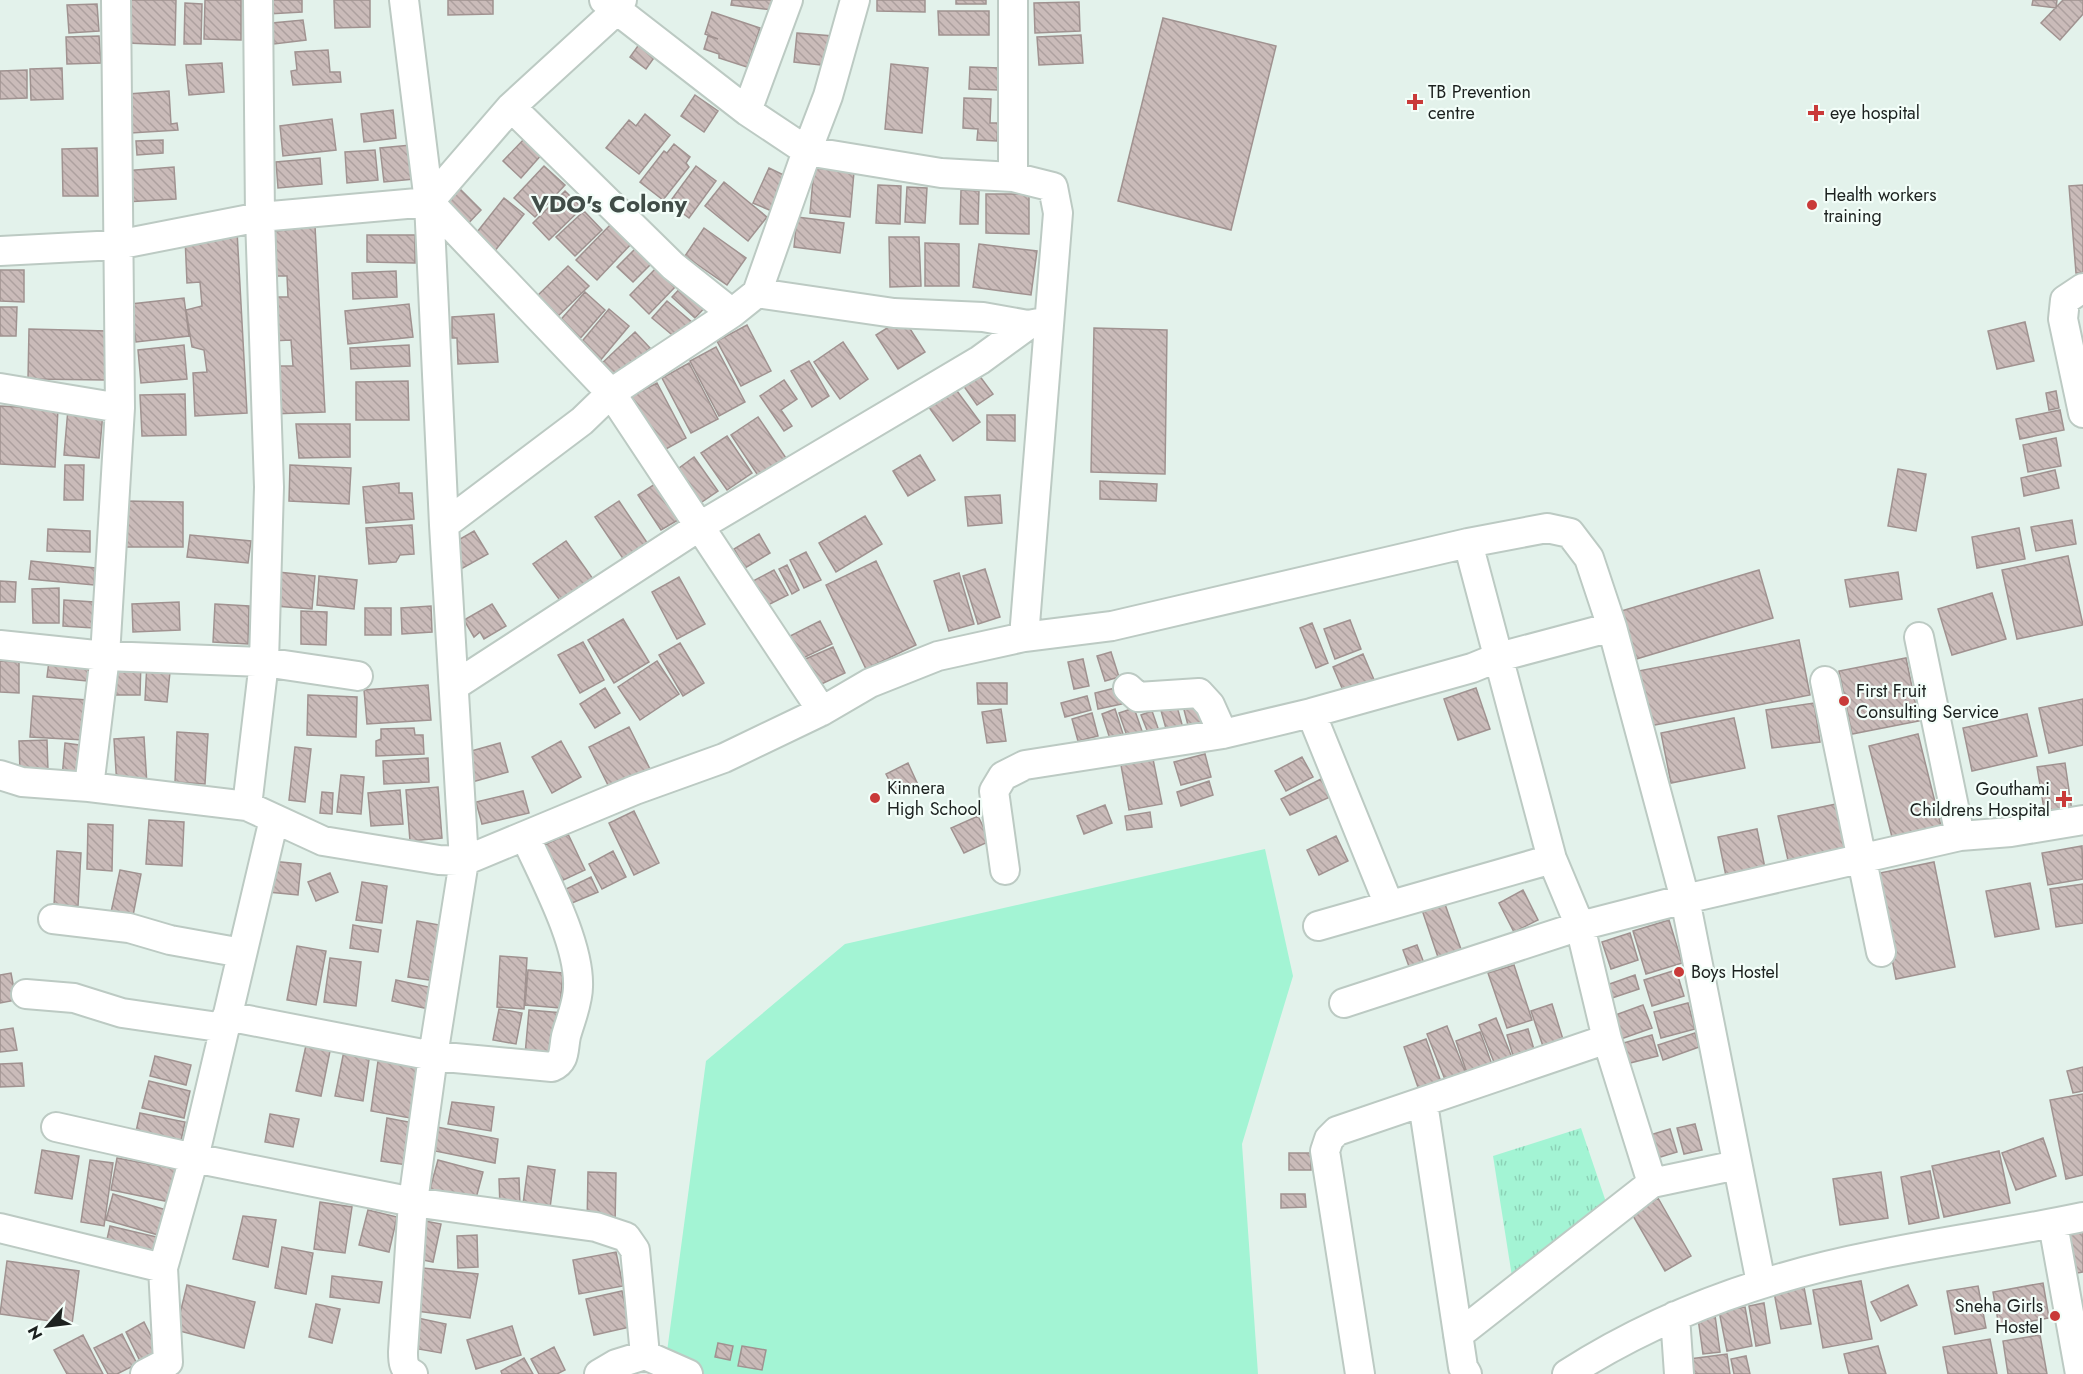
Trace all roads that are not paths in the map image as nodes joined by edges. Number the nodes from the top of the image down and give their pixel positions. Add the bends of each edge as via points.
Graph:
1 (116, 0) edge
2 (258, 0) edge
3 (404, 0) edge
4 (788, 0) edge
5 (855, 0) edge
6 (1013, 0) edge
7 (614, 3) edge
8 (511, 107) junction
9 (747, 111) junction
10 (807, 151) junction
11 (1013, 177) junction
12 (429, 202) junction
13 (260, 217) junction
14 (117, 245) junction
15 (0, 251) edge
16 (2083, 288) edge
17 (757, 293) junction
18 (732, 313) junction
19 (1038, 323) junction
20 (0, 388) edge
21 (611, 393) junction
22 (120, 408) junction
23 (2083, 413) edge
24 (444, 525) junction
25 (700, 526) junction
26 (1468, 543) junction
27 (1612, 627) junction
28 (1024, 637) junction
29 (1918, 637) dead end
30 (0, 645) edge
31 (105, 656) junction
32 (1498, 657) junction
33 (264, 662) junction
34 (358, 676) dead end
35 (1825, 681) dead end
36 (454, 686) junction
37 (1128, 688) dead end
38 (822, 711) junction
39 (1311, 713) junction
40 (1223, 734) junction
41 (0, 775) edge
42 (89, 787) junction
43 (247, 806) junction
44 (274, 819) junction
45 (2083, 820) edge
46 (525, 836) junction
47 (1959, 836) junction
48 (1552, 859) junction
49 (1861, 859) junction
50 (464, 861) junction
51 (1005, 870) dead end
52 (1685, 899) junction
53 (1389, 906) junction
54 (53, 919) dead end
55 (1318, 926) dead end
56 (1580, 926) junction
57 (1881, 952) dead end
58 (242, 953) junction
59 (26, 994) dead end
60 (1344, 1003) dead end
61 (226, 1022) junction
62 (1607, 1039) junction
63 (433, 1056) junction
64 (1423, 1103) junction
65 (56, 1127) dead end
66 (194, 1158) junction
67 (1737, 1165) junction
68 (1652, 1183) junction
69 (413, 1202) junction
70 (2083, 1217) edge
71 (2053, 1224) junction
72 (0, 1228) edge
73 (163, 1268) junction
74 (1761, 1283) junction
75 (1675, 1316) junction
76 (1458, 1335) junction
77 (645, 1355) junction
78 (163, 1370) edge
79 (413, 1374) edge
80 (599, 1374) edge
81 (688, 1374) edge
82 (1360, 1374) edge
83 (1467, 1374) edge
84 (1567, 1374) edge
85 (1679, 1374) edge
86 (2080, 1374) edge

1 - 14 street
2 - 13 street
3 - 12 street
4 - 9 street
5 - 10 street via 828,96
6 - 11 street
7 - 8 street
7 - 9 street
8 - 12 street
8 - 18 street via 673,266
9 - 10 street
10 - 11 street via 941,173
10 - 17 street
11 - 19 street via 1053,187 1058,213
12 - 13 street
12 - 21 street
12 - 24 street
13 - 14 street
13 - 33 street via 268,488
14 - 15 street
14 - 22 street
16 - 23 street via 2065,300 2063,319
17 - 18 street
17 - 19 street via 894,313
18 - 21 street
19 - 25 street
19 - 28 street
20 - 22 street
21 - 24 street via 582,421
21 - 25 street
22 - 31 street
24 - 36 street
25 - 36 street
25 - 38 street
26 - 27 street via 1547,528 1570,533 1589,558
26 - 28 street via 1113,626
26 - 32 street
27 - 32 street
27 - 52 street
28 - 38 street via 938,656 870,683
29 - 47 street
30 - 31 street
31 - 33 street
31 - 42 street
32 - 39 street via 1472,668
32 - 48 street
33 - 34 street
33 - 43 street
35 - 49 street
36 - 50 street
37 - 40 street via 1138,697 1199,693 1210,705
38 - 46 street via 724,758
39 - 40 street
39 - 53 street
40 - 51 street via 1025,765 1003,776 994,791
41 - 42 street via 22,782
42 - 43 street
43 - 44 street
44 - 50 street via 323,841
44 - 58 street
45 - 47 street
46 - 50 street
46 - 63 street via 569,936 575,959 579,988 564,1056 552,1067
47 - 49 street
48 - 53 street
48 - 56 street
49 - 52 street
49 - 57 street
50 - 63 street
52 - 56 street
52 - 67 street
53 - 55 street
54 - 58 street via 129,928
56 - 60 street
56 - 62 street
58 - 61 street
59 - 61 street via 74,999 122,1013
61 - 63 street
61 - 66 street
62 - 64 street
62 - 68 street
63 - 69 street
64 - 76 street
64 - 82 street via 1336,1131 1325,1150
65 - 66 street
66 - 69 street
66 - 73 street
67 - 68 street
67 - 74 street
68 - 76 street
69 - 77 street via 596,1227 626,1236 635,1250
69 - 79 street via 403,1364
70 - 71 street
71 - 74 street via 1869,1256
71 - 86 street
72 - 73 street
73 - 78 street
74 - 75 street
75 - 84 street
75 - 85 street
76 - 83 street
77 - 80 street
77 - 81 street

